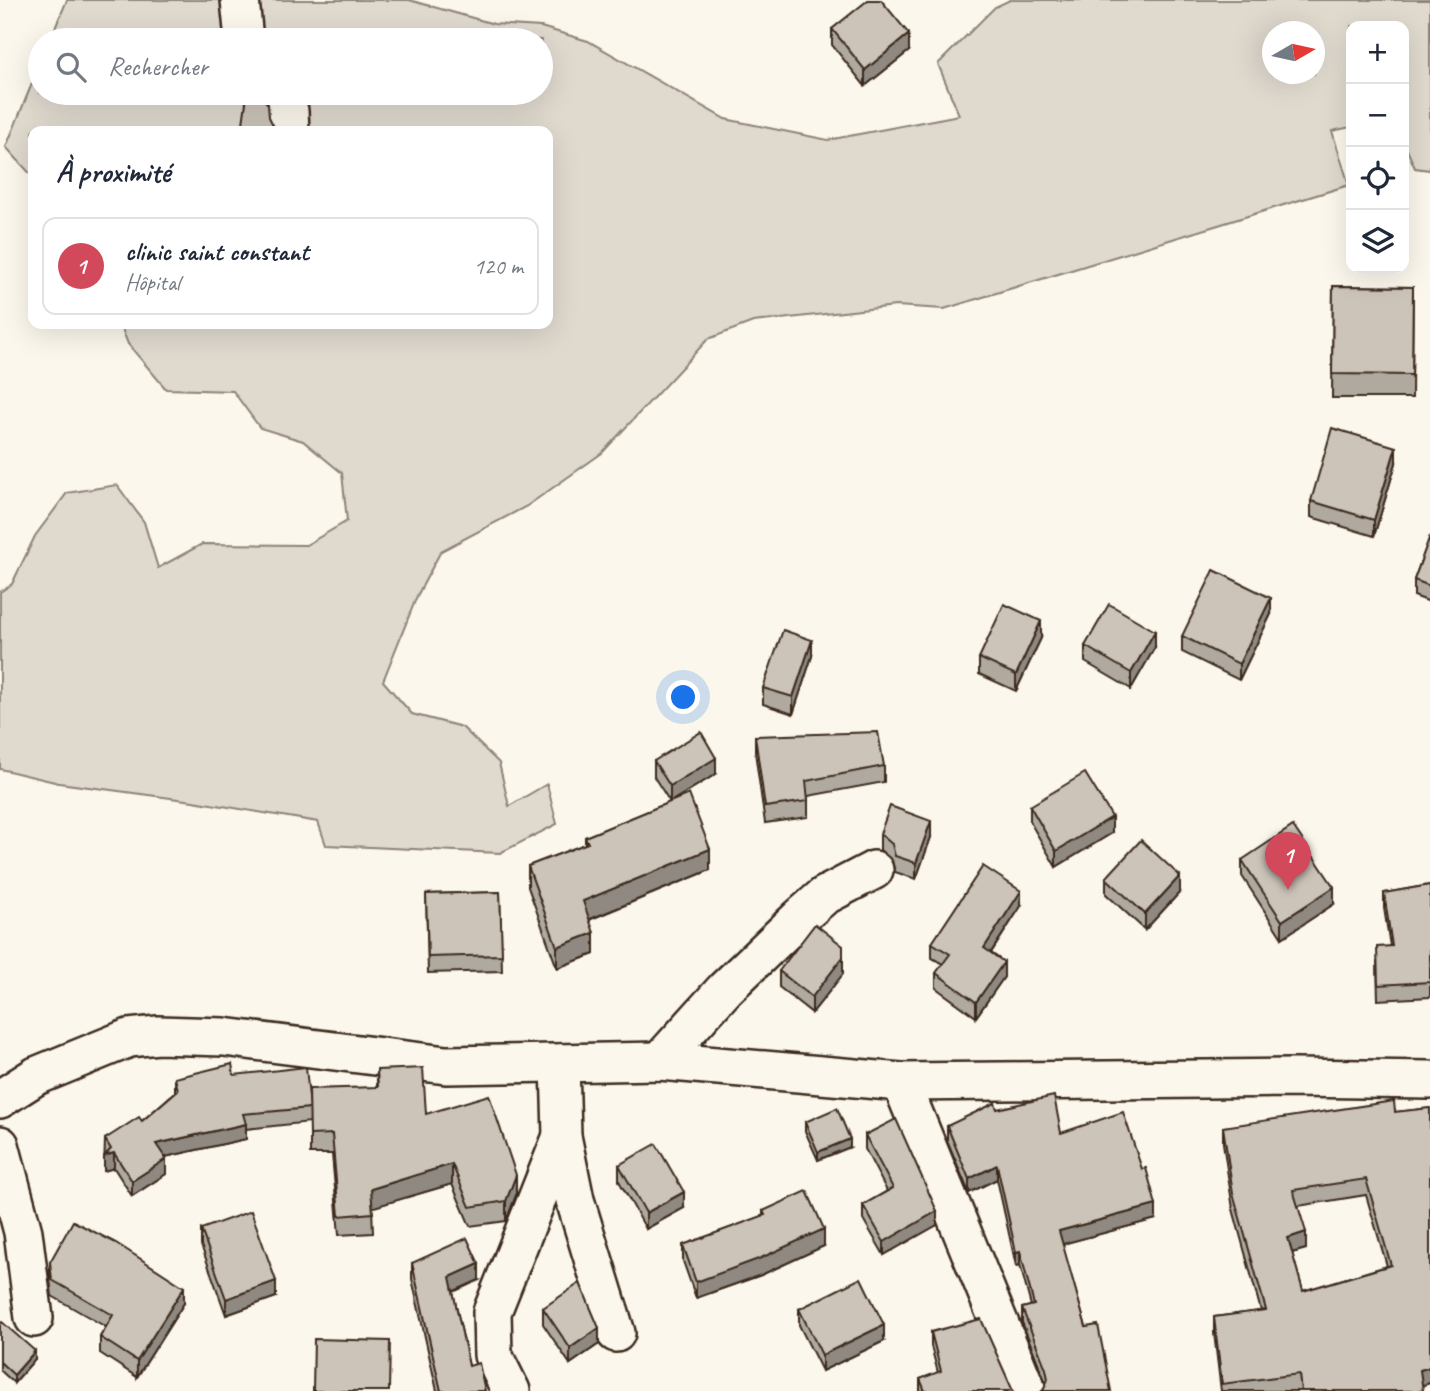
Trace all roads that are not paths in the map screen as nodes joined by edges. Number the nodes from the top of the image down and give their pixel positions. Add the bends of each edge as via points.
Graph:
1 (240, 0) edge
2 (243, 28) edge
3 (283, 105) edge
4 (290, 126) edge
5 (874, 870) dead end
6 (660, 1061) junction
7 (560, 1063) junction
8 (1430, 1080) edge
9 (901, 1082) junction
10 (0, 1099) edge
11 (562, 1136) junction
12 (0, 1145) edge
13 (34, 1318) dead end
14 (616, 1333) dead end
15 (511, 1391) edge
16 (1027, 1391) edge

1 - 2 street
3 - 4 street via 289,111
5 - 6 street via 824,896 725,989
6 - 7 street
6 - 9 street
7 - 10 street via 446,1065 224,1037 158,1035 129,1038 47,1071
7 - 11 street
8 - 9 street
9 - 16 street
11 - 14 street via 575,1200
11 - 15 street via 492,1312 493,1354
12 - 13 street via 23,1231

